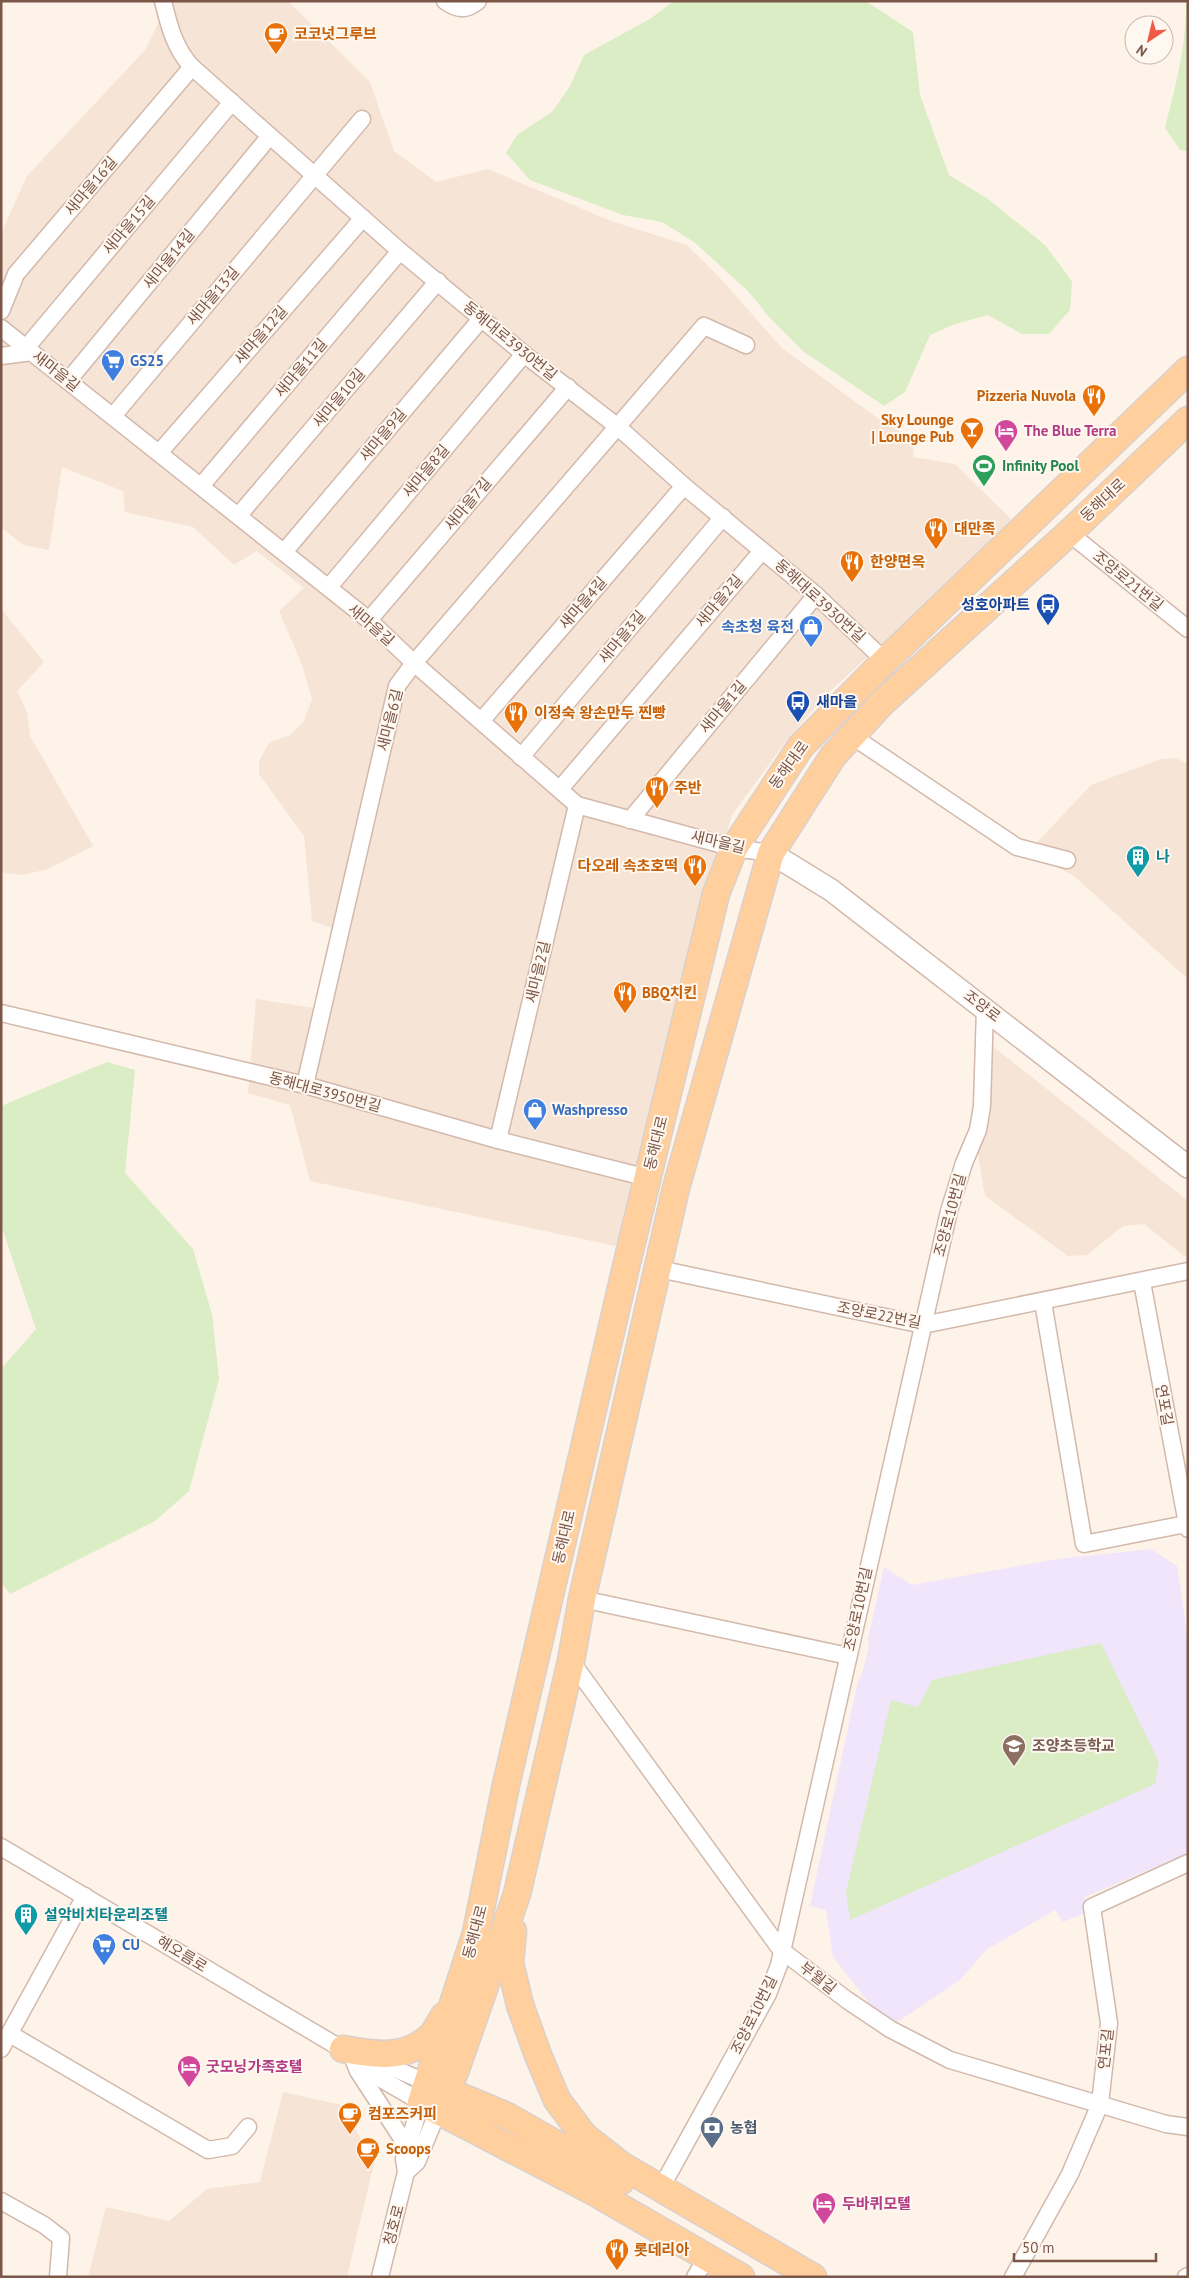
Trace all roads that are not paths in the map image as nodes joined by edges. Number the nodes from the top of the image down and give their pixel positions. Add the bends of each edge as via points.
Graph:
1 (163, 1) edge
2 (445, 1) edge
3 (478, 1) edge
4 (192, 67) junction
5 (232, 102) junction
6 (362, 119) dead end
7 (270, 137) junction
8 (313, 176) junction
9 (363, 218) junction
10 (400, 251) junction
11 (438, 281) junction
12 (1, 312) edge
13 (482, 319) junction
14 (1, 328) edge
15 (746, 344) dead end
16 (29, 350) junction
17 (524, 354) junction
18 (1, 356) edge
19 (1188, 370) edge
20 (68, 381) junction
21 (568, 387) junction
22 (113, 416) junction
23 (1188, 420) edge
24 (618, 427) junction
25 (159, 453) junction
26 (202, 486) junction
27 (684, 486) junction
28 (239, 515) junction
29 (723, 517) junction
30 (1069, 532) junction
31 (762, 551) junction
32 (284, 552) junction
33 (328, 587) junction
34 (816, 595) junction
35 (369, 620) junction
36 (1188, 629) edge
37 (885, 661) junction
38 (414, 663) junction
39 (482, 720) junction
40 (852, 736) junction
41 (521, 757) junction
42 (560, 789) junction
43 (577, 805) junction
44 (630, 820) junction
45 (734, 848) junction
46 (771, 853) junction
47 (1067, 860) dead end
48 (984, 1008) junction
49 (1, 1013) edge
50 (305, 1085) junction
51 (498, 1140) junction
52 (1188, 1167) edge
53 (648, 1178) junction
54 (627, 1261) junction
55 (659, 1269) junction
56 (1188, 1271) edge
57 (1142, 1282) junction
58 (1043, 1302) junction
59 (922, 1325) junction
60 (1187, 1526) edge
61 (582, 1599) junction
62 (848, 1656) junction
63 (571, 1662) junction
64 (1, 1847) edge
65 (1188, 1863) edge
66 (517, 1894) junction
67 (85, 1896) junction
68 (781, 1950) junction
69 (457, 1994) junction
70 (10, 2034) junction
71 (1, 2050) edge
72 (352, 2055) junction
73 (434, 2097) junction
74 (1100, 2104) junction
75 (1188, 2127) edge
76 (248, 2128) dead end
77 (406, 2150) junction
78 (406, 2172) junction
79 (661, 2188) junction
80 (1, 2201) edge
81 (751, 2240) junction
82 (701, 2267) edge
83 (58, 2277) edge
84 (380, 2277) edge
85 (741, 2277) edge
86 (813, 2277) edge
87 (1013, 2277) edge

1 - 4 street, 동해대로3930번길 via 178,48
2 - 3 street via 460,9
4 - 5 street, 동해대로3930번길
4 - 12 street, 새마을16길 via 16,274
5 - 7 street, 동해대로3930번길
5 - 16 street, 새마을15길
6 - 8 street, 새마을13길
7 - 8 street, 동해대로3930번길
7 - 20 street, 새마을14길
8 - 9 street, 동해대로3930번길
8 - 22 street, 새마을13길
9 - 10 street, 동해대로3930번길
9 - 25 street, 새마을12길
10 - 11 street, 동해대로3930번길
10 - 26 street, 새마을11길
11 - 13 street, 동해대로3930번길
11 - 28 street, 새마을10길
13 - 17 street, 동해대로3930번길
13 - 32 street, 새마을9길
14 - 16 street, 새마을길
15 - 24 street, 새마을6길 via 704,326
16 - 18 street
16 - 20 street, 새마을길
17 - 21 street, 동해대로3930번길
17 - 33 street, 새마을8길
19 - 37 main road, 동해대로
20 - 22 street, 새마을길
21 - 24 street, 동해대로3930번길
21 - 35 street, 새마을7길
22 - 25 street, 새마을길
23 - 30 main road, 동해대로
24 - 27 street, 동해대로3930번길
24 - 38 street, 새마을6길
25 - 26 street, 새마을길
26 - 28 street, 새마을길
27 - 29 street, 동해대로3930번길
27 - 39 street, 새마을4길
28 - 32 street, 새마을길
29 - 31 street, 동해대로3930번길
29 - 41 street, 새마을3길
30 - 36 street, 조양로21번길
30 - 40 main road, 동해대로 via 906,679
31 - 34 street, 동해대로3930번길
31 - 42 street, 새마을2길
32 - 33 street, 새마을길
33 - 35 street, 새마을길
34 - 37 street, 동해대로3930번길
34 - 44 street, 새마을1길
35 - 38 street, 새마을길
37 - 45 main road, 동해대로 via 801,746
38 - 39 street, 새마을길
38 - 50 street, 새마을6길 via 397,686
39 - 41 street, 새마을길
40 - 46 main road, 동해대로 via 833,756
40 - 47 street via 1017,847
41 - 42 street, 새마을길
42 - 43 street, 새마을길
43 - 44 street, 새마을길
43 - 51 street, 새마을2길
44 - 45 street, 새마을길
45 - 46 street, 새마을길
45 - 53 main road, 동해대로 via 716,894
46 - 48 street, 조양로 via 831,890
46 - 55 main road, 동해대로 via 676,1188
48 - 52 street, 조양로
48 - 59 street, 조양로10번길 via 982,1106 978,1130 964,1163
49 - 50 street, 동해대로3950번길
50 - 51 street, 동해대로3950번길
51 - 53 street, 동해대로3950번길
53 - 54 main road, 동해대로
54 - 55 main road
54 - 69 main road, 동해대로 via 506,1785 476,1932
55 - 59 street, 조양로22번길
55 - 61 main road, 동해대로
56 - 57 street, 조양로22번길
57 - 58 street, 조양로22번길
57 - 60 street, 연포길
58 - 59 street, 조양로22번길
58 - 60 street via 1084,1544
59 - 62 street, 조양로10번길
61 - 62 street
61 - 63 main road, 동해대로
62 - 68 street, 조양로10번길
63 - 66 main road, 동해대로
63 - 68 street, 부월길
64 - 67 street, 해오름로
65 - 74 street, 연포길 via 1092,1907 1109,2023
66 - 73 main road, 동해대로
66 - 79 main road, 동해대로 via 510,1963 523,2013 558,2100 584,2136 621,2165
67 - 70 street
67 - 72 street, 해오름로
68 - 74 street, 부월길 via 890,2029 950,2060
68 - 79 street, 조양로10번길 via 768,1994
69 - 72 main road via 432,2035 421,2044 398,2053
69 - 73 main road, 동해대로
70 - 71 street
70 - 76 street via 208,2150 232,2146
72 - 73 street, 해오름로 via 381,2063
72 - 77 street via 358,2071 401,2136
73 - 77 street, 청호로
73 - 78 street, 청호로 via 417,2162
73 - 81 main road, 동해대로 via 507,2116 682,2216
73 - 82 main road via 594,2192
74 - 75 street, 부월길 via 1166,2124
74 - 87 street, 연포길 via 1070,2174
77 - 78 street, 청호로
78 - 84 street, 청호로
79 - 81 main road, 동해대로
80 - 83 street via 61,2238
81 - 86 main road, 동해대로
82 - 85 main road

